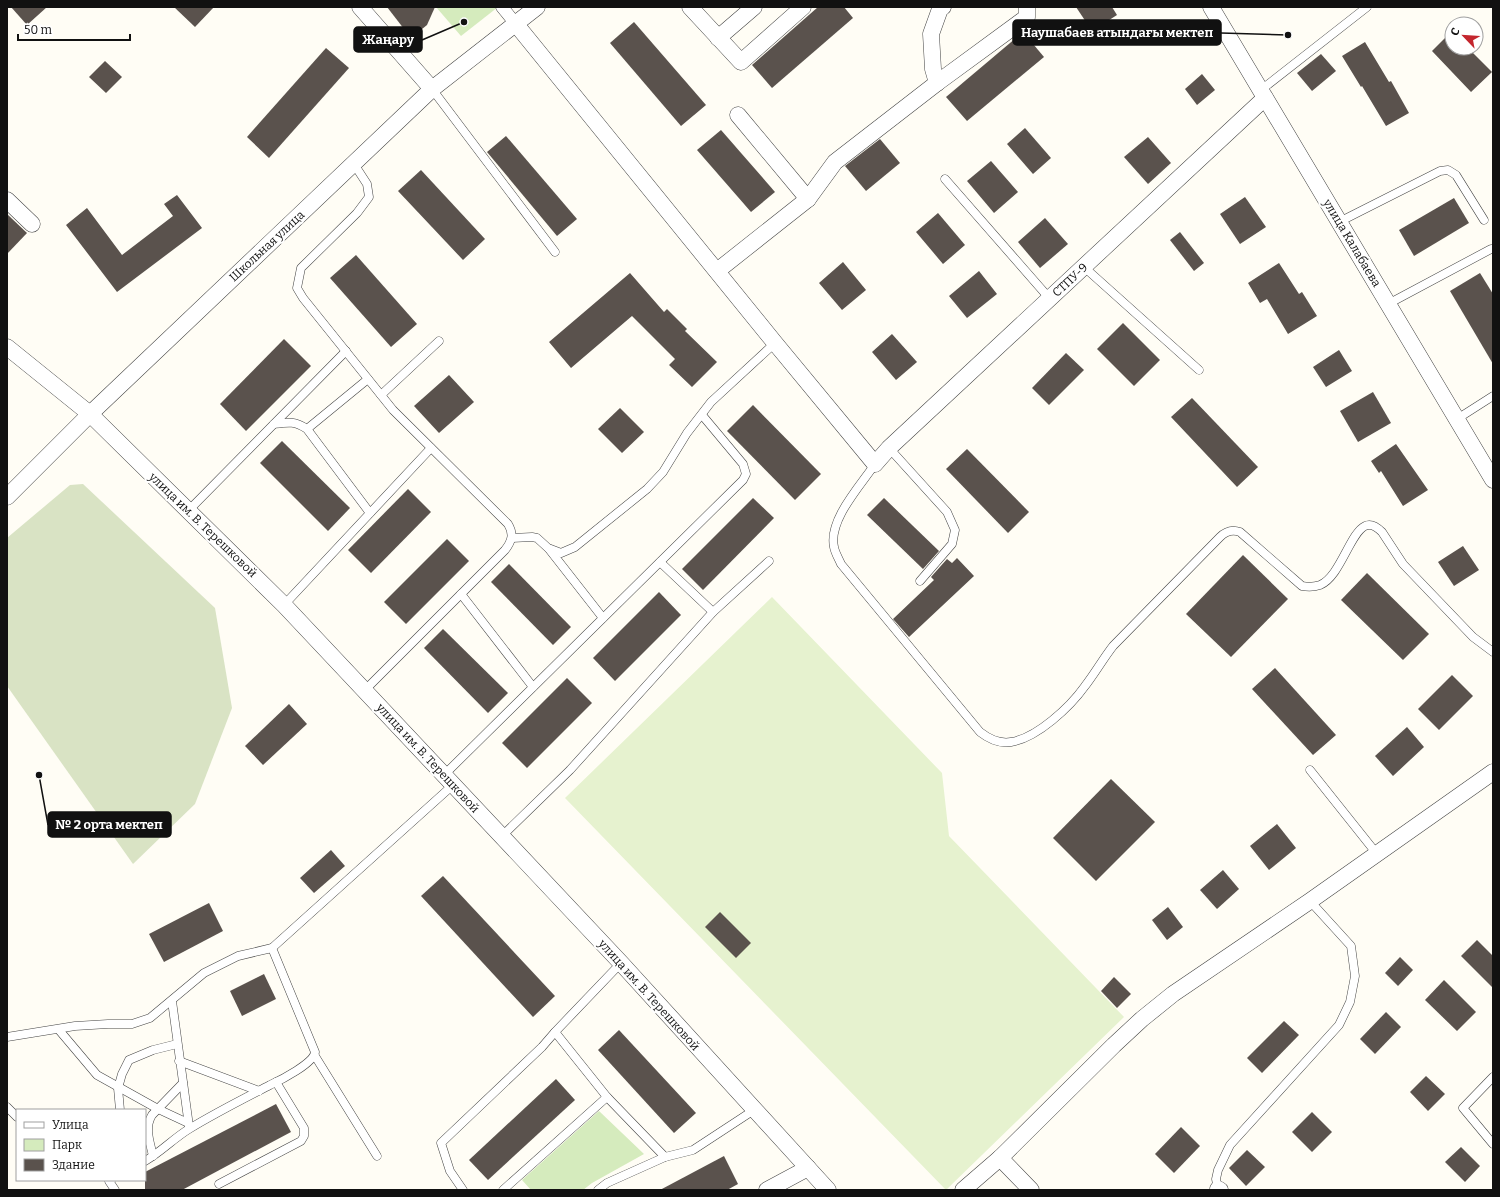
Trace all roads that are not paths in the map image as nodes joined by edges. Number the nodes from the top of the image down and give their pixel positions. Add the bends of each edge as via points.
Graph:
1 (360, 7) edge
2 (502, 7) edge
3 (537, 7) edge
4 (690, 7) edge
5 (754, 7) edge
6 (803, 7) edge
7 (943, 7) edge
8 (1027, 7) edge
9 (1211, 7) edge
10 (1367, 7) edge
11 (516, 23) junction
12 (718, 38) junction
13 (937, 82) junction
14 (432, 89) junction
15 (1263, 94) junction
16 (738, 115) dead end
17 (354, 164) junction
18 (945, 179) dead end
19 (808, 199) junction
20 (7, 200) edge
21 (1484, 220) dead end
22 (1339, 222) junction
23 (32, 224) dead end
24 (1493, 249) edge
25 (554, 252) dead end
26 (1084, 267) junction
27 (717, 271) junction
28 (1050, 299) junction
29 (1388, 304) junction
30 (439, 341) dead end
31 (775, 343) junction
32 (7, 347) edge
33 (346, 351) junction
34 (1199, 370) dead end
35 (368, 379) junction
36 (381, 395) junction
37 (1493, 396) edge
38 (90, 414) junction
39 (702, 415) junction
40 (1457, 419) junction
41 (274, 424) junction
42 (307, 429) junction
43 (431, 448) junction
44 (889, 448) junction
45 (875, 464) junction
46 (1493, 480) edge
47 (7, 497) edge
48 (188, 511) junction
49 (370, 513) junction
50 (512, 538) junction
51 (548, 548) junction
52 (769, 561) dead end
53 (660, 562) junction
54 (920, 580) dead end
55 (460, 594) junction
56 (284, 605) junction
57 (713, 612) junction
58 (603, 618) junction
59 (1493, 652) edge
60 (533, 687) junction
61 (365, 690) junction
62 (1310, 770) dead end
63 (1493, 772) edge
64 (449, 780) junction
65 (502, 836) junction
66 (1377, 854) junction
67 (1310, 901) junction
68 (272, 948) junction
69 (621, 963) junction
70 (172, 1001) junction
71 (59, 1030) junction
72 (555, 1032) junction
73 (7, 1037) edge
74 (177, 1044) junction
75 (315, 1056) junction
76 (179, 1061) junction
77 (1493, 1077) edge
78 (276, 1082) junction
79 (183, 1083) junction
80 (118, 1088) junction
81 (259, 1091) junction
82 (607, 1097) junction
83 (7, 1107) edge
84 (120, 1109) edge
85 (158, 1109) junction
86 (754, 1110) junction
87 (16, 1116) edge
88 (189, 1126) junction
89 (1493, 1144) edge
90 (153, 1156) junction
91 (377, 1156) dead end
92 (665, 1158) junction
93 (1000, 1158) junction
94 (146, 1160) edge
95 (808, 1168) junction
96 (110, 1181) edge
97 (219, 1184) dead end
98 (115, 1190) edge
99 (463, 1190) edge
100 (503, 1190) edge
101 (598, 1190) edge
102 (767, 1190) edge
103 (828, 1190) edge
104 (963, 1190) edge
105 (1031, 1190) edge
106 (1218, 1190) edge

1 - 14 street
2 - 11 street
3 - 11 street, Школьная улица
4 - 12 street
5 - 12 street
6 - 12 street via 741,62
7 - 13 street via 931,34 932,69
8 - 13 street via 1026,17
9 - 15 street, улица Калабаева
10 - 15 lane
11 - 14 street, Школьная улица
11 - 27 street
13 - 19 street via 835,162
14 - 17 street, Школьная улица
14 - 25 lane
15 - 22 street, улица Калабаева
15 - 26 street, СТПУ-9
16 - 19 street
17 - 33 lane via 367,184 369,197 358,214 301,268 297,288
17 - 38 street, Школьная улица
18 - 28 lane
19 - 27 street
20 - 23 street
21 - 22 lane via 1456,176 1448,170 1440,171
22 - 29 street, улица Калабаева
24 - 29 lane
26 - 28 street, СТПУ-9
26 - 34 lane
27 - 31 street
28 - 44 street, СТПУ-9
29 - 40 street, улица Калабаева
30 - 36 lane
31 - 39 lane via 711,402
31 - 45 street
32 - 38 street, улица им. В. Терешковой
33 - 35 lane
33 - 41 lane
35 - 36 lane
35 - 42 lane
36 - 43 lane
37 - 40 lane
38 - 47 street, Школьная улица
38 - 48 street, улица им. В. Терешковой
39 - 51 lane via 687,433 663,472 647,489 575,547 562,553
39 - 53 lane via 743,464 746,474 743,480
40 - 46 street, улица Калабаева
41 - 42 lane via 293,422
41 - 48 lane
42 - 49 lane
43 - 49 lane
43 - 50 lane via 508,524 512,530
44 - 45 street, СТПУ-9
44 - 54 lane via 947,512 955,530 952,544
45 - 59 lane via 838,520 833,536 834,548 841,564 980,732 997,742 1026,738 1066,708 1113,646 1225,532 1232,530 1240,532 1302,586 1312,587 1322,585 1332,575 1364,526 1378,528 1403,564 1473,637
48 - 56 street, улица им. В. Терешковой
49 - 56 lane
50 - 51 lane via 536,538
50 - 55 lane via 505,550
51 - 58 lane
52 - 57 lane
53 - 57 lane
53 - 58 lane
55 - 60 lane
55 - 61 lane
56 - 61 street, улица им. В. Терешковой
57 - 65 lane via 570,770
58 - 60 lane
60 - 64 lane
61 - 64 street, улица им. В. Терешковой
62 - 66 lane
63 - 66 street
64 - 65 street, улица им. В. Терешковой
64 - 68 lane
65 - 69 street, улица им. В. Терешковой
66 - 67 street
67 - 93 street via 1173,994 1142,1019
67 - 106 lane via 1350,946 1355,976 1350,1002 1339,1025 1230,1145 1218,1170
68 - 70 lane via 238,956 204,973
68 - 75 lane
69 - 72 lane
69 - 86 street, улица им. В. Терешковой
70 - 71 lane via 150,1018 132,1024 75,1026
70 - 74 lane
71 - 73 lane
71 - 80 lane via 97,1075
72 - 82 lane
72 - 99 lane via 441,1143 450,1171
74 - 76 lane
74 - 80 lane via 129,1060
75 - 78 lane
75 - 91 lane
76 - 79 lane
76 - 81 lane
77 - 89 lane via 1462,1108
78 - 81 lane
78 - 97 lane via 304,1128 304,1136 301,1141
79 - 85 lane
79 - 88 lane
80 - 84 lane
80 - 85 lane
81 - 88 lane
82 - 92 lane
82 - 100 lane
83 - 87 lane
85 - 88 lane
85 - 90 lane via 152,1115 147,1128
86 - 92 lane via 693,1150
86 - 95 street, улица им. В. Терешковой
88 - 90 lane
90 - 94 lane
92 - 101 lane via 607,1183
93 - 104 street
93 - 105 street
95 - 102 street
95 - 103 street, улица им. В. Терешковой
96 - 98 lane

